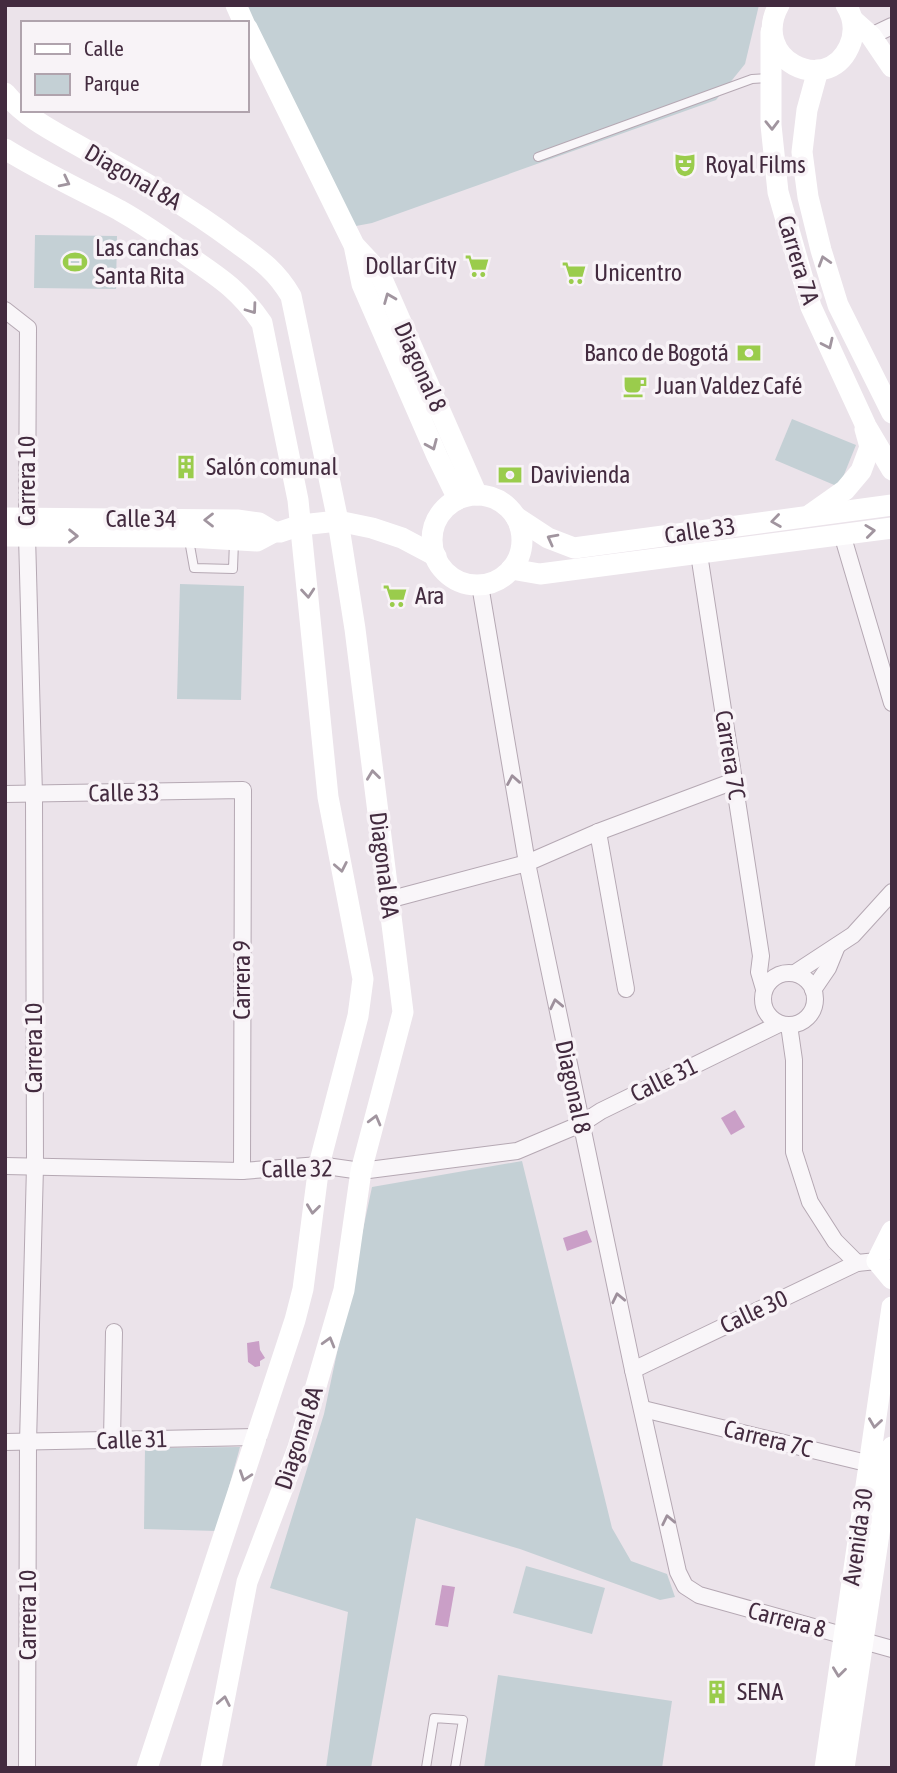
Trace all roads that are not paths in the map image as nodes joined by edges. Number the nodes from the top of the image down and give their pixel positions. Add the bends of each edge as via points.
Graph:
1 (236, 5) edge
2 (779, 5) edge
3 (849, 13) edge
4 (243, 21) edge
5 (892, 26) edge
6 (248, 30) edge
7 (771, 32) junction
8 (871, 36) junction
9 (892, 66) edge
10 (818, 70) junction
11 (773, 77) junction
12 (5, 93) edge
13 (21, 111) edge
14 (23, 112) edge
15 (5, 149) edge
16 (538, 157) dead end
17 (5, 310) edge
18 (892, 413) edge
19 (861, 417) junction
20 (892, 470) edge
21 (468, 497) junction
22 (892, 505) edge
23 (516, 517) junction
24 (804, 517) junction
25 (5, 518) edge
26 (338, 521) junction
27 (301, 525) junction
28 (27, 527) junction
29 (434, 528) junction
30 (892, 528) edge
31 (274, 532) junction
32 (842, 534) junction
33 (5, 536) edge
34 (188, 537) junction
35 (402, 538) junction
36 (234, 539) junction
37 (699, 554) junction
38 (436, 556) junction
39 (511, 569) junction
40 (480, 584) junction
41 (892, 703) edge
42 (734, 781) junction
43 (243, 790) joint
44 (5, 794) edge
45 (34, 794) junction
46 (598, 832) junction
47 (527, 863) junction
48 (892, 892) edge
49 (388, 900) junction
50 (837, 946) junction
51 (761, 956) junction
52 (787, 974) junction
53 (626, 989) dead end
54 (764, 989) junction
55 (813, 990) junction
56 (764, 1006) junction
57 (811, 1012) junction
58 (784, 1024) junction
59 (748, 1039) junction
60 (794, 1060) junction
61 (581, 1124) junction
62 (319, 1165) junction
63 (5, 1166) edge
64 (35, 1166) junction
65 (242, 1171) junction
66 (361, 1171) junction
67 (892, 1231) edge
68 (867, 1262) junction
69 (892, 1279) edge
70 (892, 1307) edge
71 (114, 1332) dead end
72 (633, 1370) junction
73 (643, 1409) junction
74 (258, 1437) junction
75 (112, 1440) junction
76 (5, 1442) edge
77 (29, 1443) junction
78 (885, 1462) edge
79 (685, 1586) joint
80 (853, 1638) junction
81 (892, 1649) edge
82 (27, 1768) edge
83 (147, 1768) edge
84 (211, 1768) edge
85 (426, 1768) edge
86 (455, 1768) edge
87 (825, 1768) edge
88 (844, 1768) edge

1 - 4 street
2 - 7 street, Carrera 7A
3 - 8 street
3 - 10 street via 853,31 846,52
5 - 8 street
6 - 21 street, Diagonal 8 via 354,245 379,272
7 - 10 street via 782,57 799,68
7 - 11 street, Carrera 7A
8 - 9 street
18 -> 10 street, Carrera 7A via 838,305 808,197 802,152
11 - 16 lane via 752,79
11 -> 19 street, Carrera 7A via 771,125 778,192 811,307
12 - 13 street, Diagonal 8A
14 - 26 street, Diagonal 8A via 169,196 274,270 291,296
15 -> 27 street, Diagonal 8A via 121,211 231,286 247,302 262,323
17 - 28 street, Carrera 10 via 28,328
19 - 20 street, Carrera 7A
19 - 24 street via 870,447 861,471 845,490
21 - 23 street via 490,496
21 - 29 street via 447,506
22 - 24 street, Calle 33
24 -> 23 street, Calle 33 via 574,548
23 - 39 street via 522,547
25 - 28 street, Calle 34
26 - 27 street, Calle 34
26 - 35 street, Calle 34
49 -> 26 street, Diagonal 8A
27 - 31 street, Calle 34
27 -> 62 street, Diagonal 8A via 328,797 363,979 358,1016
31 -> 28 street, Calle 34 via 259,523 237,520
28 - 33 street, Calle 34
28 -> 34 street, Calle 34
28 - 45 street, Carrera 10
29 - 35 street
29 - 38 street
32 -> 30 street, Calle 33
31 - 36 street, Calle 34 via 257,541
32 - 37 street, Calle 33
32 - 41 street
34 - 36 street, Calle 34
34 - 36 lane via 194,568 233,569
35 - 38 street, Calle 34
37 - 39 street, Calle 33 via 540,575
37 - 42 street, Carrera 7C
38 - 40 street via 453,578
39 - 40 street via 499,579
47 -> 40 street, Diagonal 8
42 - 46 street
42 - 51 street, Carrera 7C
43 - 45 street, Calle 33
43 - 65 street, Carrera 9
44 - 45 street, Calle 33
45 - 64 street, Carrera 10
46 - 47 street
46 - 53 street
47 - 49 street
61 -> 47 street, Diagonal 8
48 - 50 street
66 -> 49 street, Diagonal 8A via 403,1012
50 - 52 street
50 - 55 street
51 - 52 street
51 - 54 street, Carrera 7C
52 - 54 street
52 - 55 street via 809,982
54 - 56 street
55 - 57 street
56 - 58 street via 771,1018
56 - 59 street
57 - 58 street via 797,1023
57 - 60 street
58 - 59 street, Calle 31
58 - 60 street
59 - 61 street, Calle 31
60 - 68 street via 794,1152 810,1202 835,1241
61 - 66 street, Calle 32 via 517,1151
72 -> 61 street, Diagonal 8
62 - 65 street, Calle 32
62 - 66 street, Calle 32
62 -> 74 street, Diagonal 8A via 303,1289
63 - 64 street, Calle 32
64 - 65 street, Calle 32
64 - 77 street, Carrera 10
84 -> 66 street, Diagonal 8A via 247,1582 298,1448 344,1290
67 - 68 street
68 - 69 street
68 - 72 street, Calle 30
70 -> 78 street, Avenida 30
71 - 75 street
72 - 73 street, Diagonal 8
73 - 78 street, Carrera 7C
79 -> 73 street, Diagonal 8 via 678,1572
74 - 75 street, Calle 31
74 -> 83 street, Diagonal 8A
75 - 77 street, Calle 31
76 - 77 street, Calle 31
77 - 82 street, Carrera 10
78 - 80 street, Avenida 30
79 - 80 street, Carrera 8 via 699,1595
80 - 81 street, Carrera 8
80 -> 87 street, Avenida 30
80 - 88 street, Avenida 30
85 - 86 lane via 434,1718 463,1720

